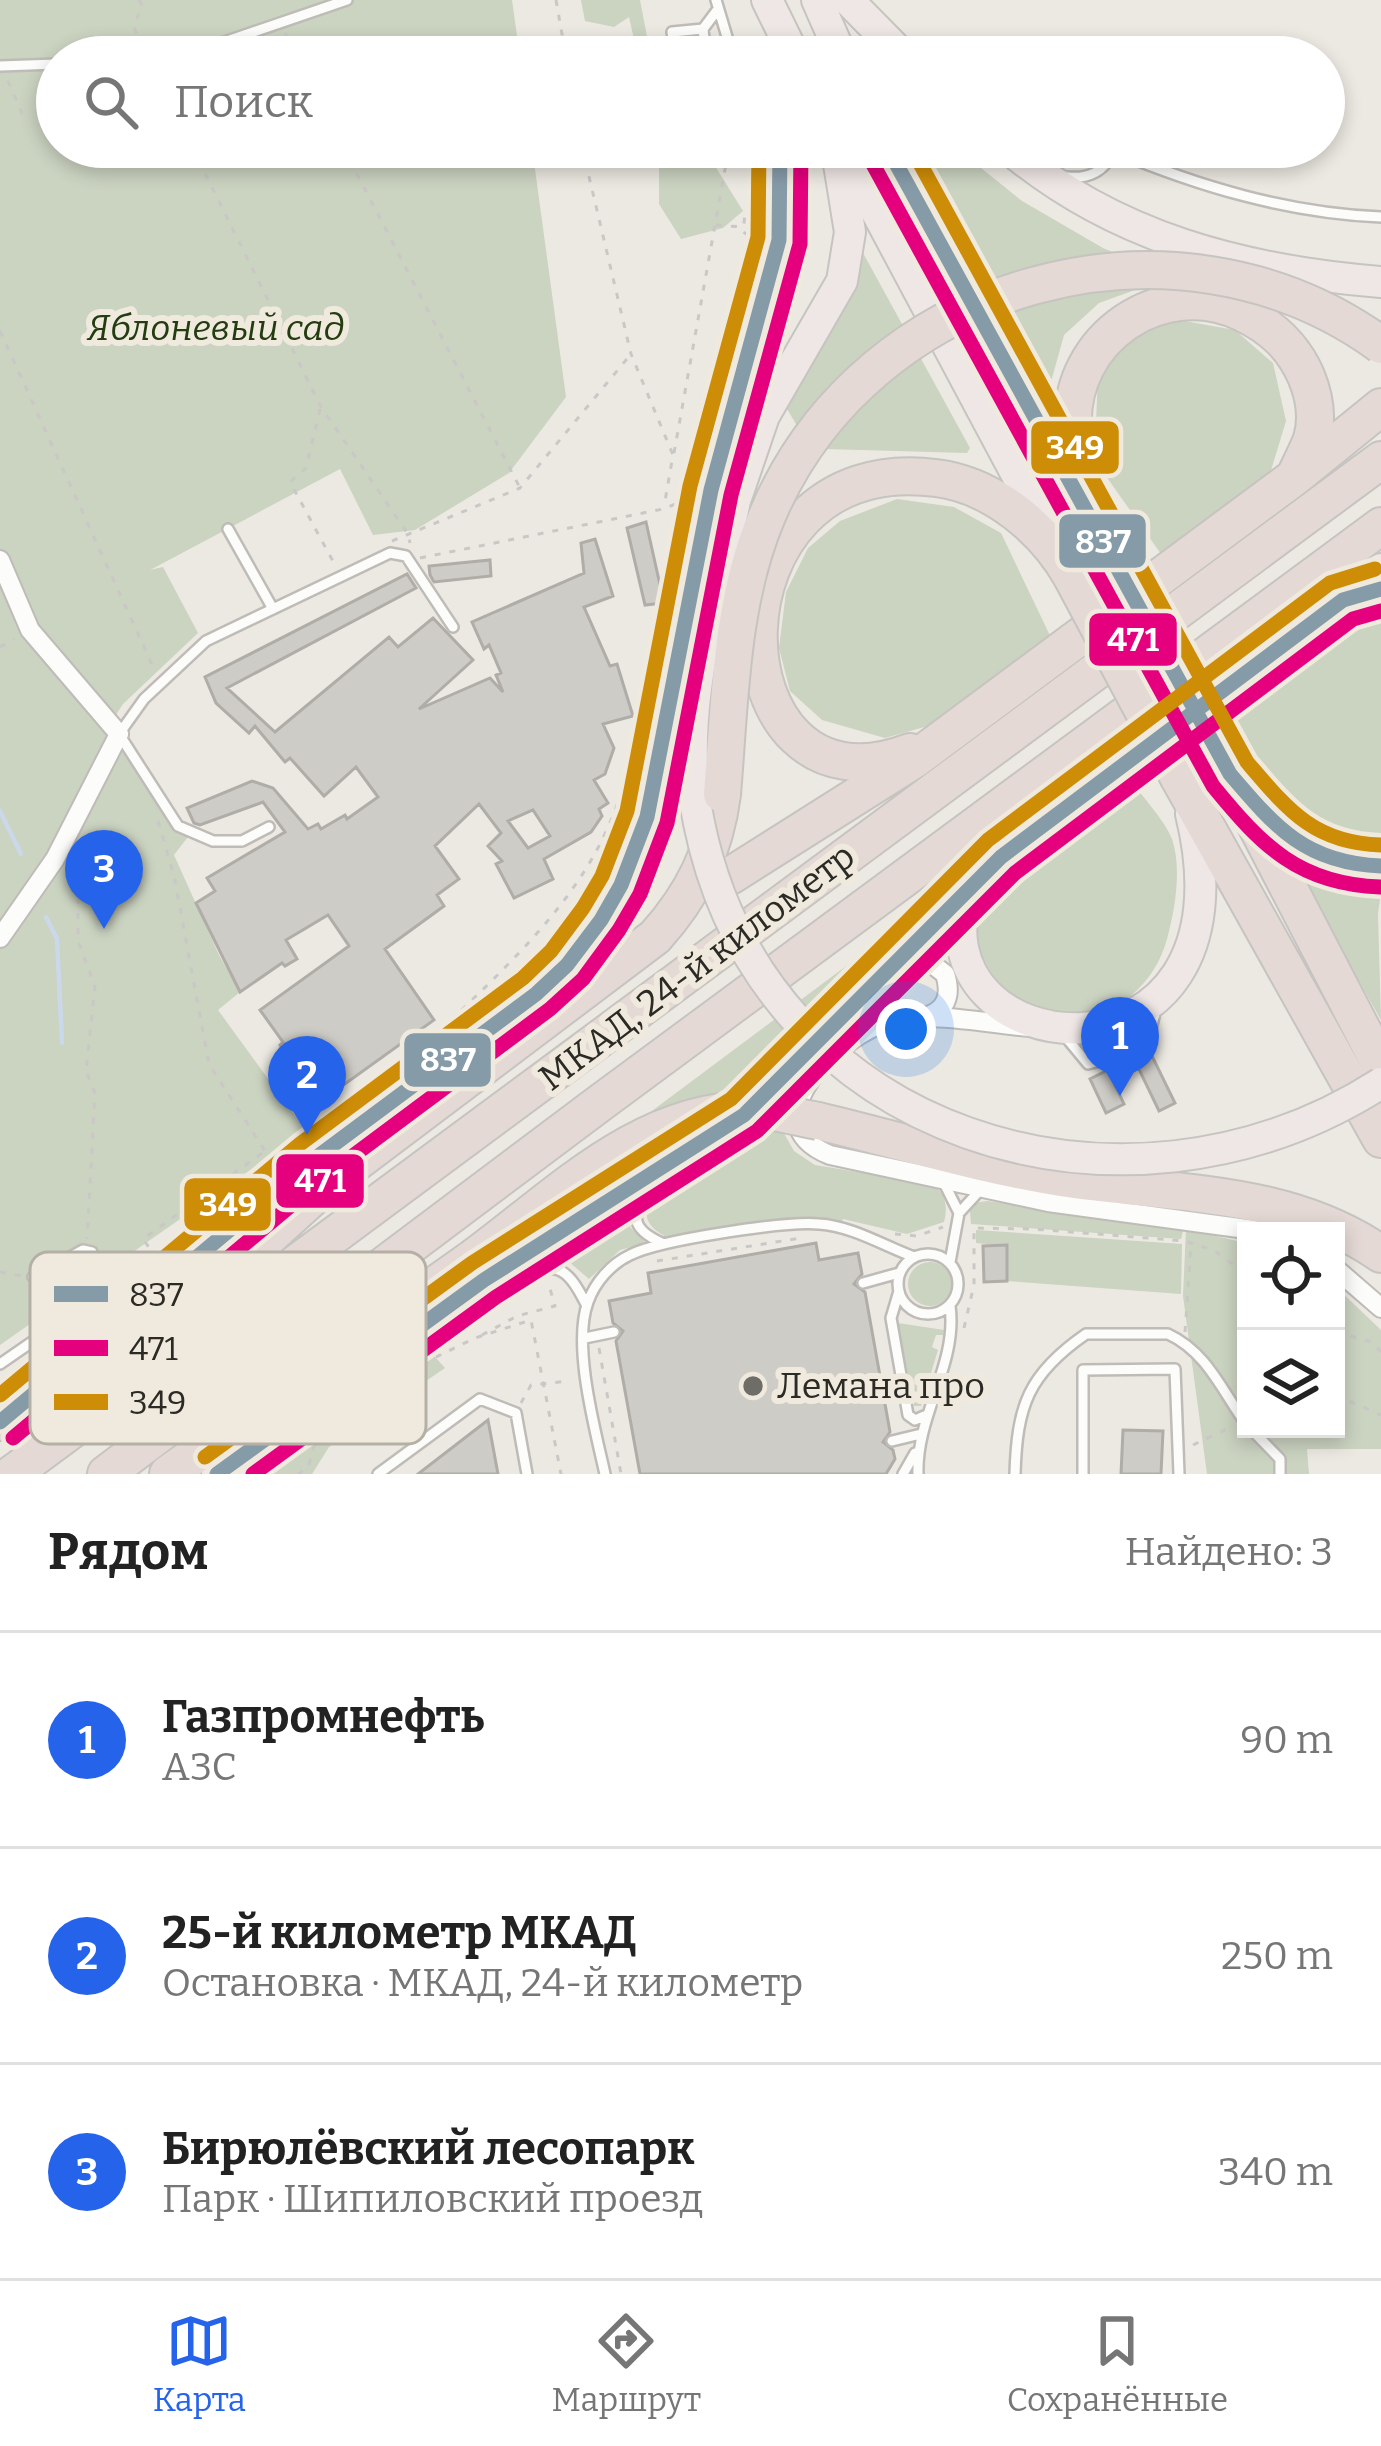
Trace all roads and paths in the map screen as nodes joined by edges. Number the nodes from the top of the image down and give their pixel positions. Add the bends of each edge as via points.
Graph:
1 (139, 0) edge
2 (347, 0) edge
3 (556, 0) edge
4 (753, 0) edge
5 (767, 0) edge
6 (817, 0) edge
7 (848, 0) edge
8 (717, 4) edge
9 (703, 29) junction
10 (138, 36) edge
11 (242, 36) edge
12 (562, 36) edge
13 (673, 36) edge
14 (704, 36) edge
15 (727, 36) edge
16 (762, 36) edge
17 (785, 36) edge
18 (833, 36) edge
19 (883, 36) edge
20 (36, 65) edge
21 (1, 66) edge
22 (24, 118) dead end
23 (202, 168) edge
24 (354, 168) edge
25 (587, 168) edge
26 (725, 168) edge
27 (781, 168) edge
28 (842, 168) edge
29 (849, 168) edge
30 (899, 168) edge
31 (1036, 168) edge
32 (1046, 168) edge
33 (1103, 168) edge
34 (1157, 168) edge
35 (1381, 217) edge
36 (713, 225) junction
37 (760, 244) dead end
38 (1377, 281) edge
39 (0, 332) edge
40 (1381, 346) edge
41 (632, 354) junction
42 (321, 407) junction
43 (1381, 407) edge
44 (1381, 421) edge
45 (673, 455) junction
46 (1381, 460) edge
47 (1308, 466) junction
48 (520, 488) junction
49 (686, 500) dead end
50 (663, 509) junction
51 (1381, 526) edge
52 (228, 529) dead end
53 (408, 534) junction
54 (1106, 544) junction
55 (411, 546) dead end
56 (414, 559) dead end
57 (0, 560) edge
58 (1066, 566) junction
59 (337, 567) dead end
60 (1381, 569) edge
61 (1381, 589) edge
62 (1343, 600) junction
63 (272, 609) junction
64 (666, 623) dead end
65 (453, 627) dead end
66 (158, 676) dead end
67 (119, 734) junction
68 (940, 737) junction
69 (1224, 762) junction
70 (1182, 784) junction
71 (158, 820) dead end
72 (268, 827) dead end
73 (1381, 866) edge
74 (85, 869) dead end
75 (730, 876) dead end
76 (970, 885) junction
77 (661, 916) dead end
78 (0, 938) edge
79 (895, 964) junction
80 (536, 994) junction
81 (916, 1018) junction
82 (1059, 1029) junction
83 (430, 1041) dead end
84 (1381, 1066) edge
85 (1381, 1083) edge
86 (1381, 1138) edge
87 (265, 1151) junction
88 (284, 1151) dead end
89 (693, 1151) junction
90 (938, 1175) junction
91 (982, 1188) junction
92 (205, 1195) junction
93 (209, 1201) dead end
94 (958, 1213) junction
95 (1269, 1218) edge
96 (814, 1236) dead end
97 (143, 1239) dead end
98 (1191, 1243) junction
99 (664, 1244) junction
100 (83, 1250) junction
101 (80, 1252) edge
102 (92, 1252) edge
103 (188, 1252) edge
104 (252, 1252) edge
105 (312, 1252) edge
106 (402, 1252) edge
107 (1381, 1254) edge
108 (914, 1257) junction
109 (644, 1262) dead end
110 (950, 1262) junction
111 (1237, 1267) edge
112 (544, 1269) junction
113 (0, 1272) edge
114 (899, 1274) junction
115 (1345, 1275) edge
116 (30, 1277) edge
117 (863, 1282) dead end
118 (426, 1291) edge
119 (898, 1292) junction
120 (462, 1296) junction
121 (586, 1304) junction
122 (950, 1306) junction
123 (1381, 1308) edge
124 (426, 1322) edge
125 (614, 1332) dead end
126 (963, 1332) dead end
127 (1345, 1334) edge
128 (597, 1336) junction
129 (475, 1338) junction
130 (585, 1338) junction
131 (1183, 1342) junction
132 (30, 1350) edge
133 (1381, 1352) edge
134 (0, 1364) edge
135 (426, 1364) edge
136 (568, 1382) dead end
137 (544, 1384) junction
138 (30, 1390) edge
139 (1345, 1401) edge
140 (1237, 1409) edge
141 (516, 1413) junction
142 (926, 1415) junction
143 (1381, 1415) edge
144 (0, 1422) edge
145 (1237, 1429) edge
146 (921, 1434) junction
147 (1260, 1438) edge
148 (426, 1439) edge
149 (892, 1441) dead end
150 (32, 1444) edge
151 (53, 1444) edge
152 (146, 1444) edge
153 (210, 1444) edge
154 (258, 1444) edge
155 (298, 1444) edge
156 (317, 1444) edge
157 (419, 1444) edge
158 (314, 1446) junction
159 (917, 1449) junction
160 (1179, 1451) junction
161 (2, 1474) edge
162 (12, 1474) edge
163 (106, 1474) edge
164 (167, 1474) edge
165 (217, 1474) edge
166 (298, 1474) edge
167 (377, 1474) edge
168 (527, 1474) edge
169 (561, 1474) edge
170 (605, 1474) edge
171 (621, 1474) edge
172 (903, 1474) edge
173 (918, 1474) edge
174 (1015, 1474) edge
175 (1083, 1474) edge
176 (1179, 1474) edge
177 (1280, 1474) edge

1 - 10 path
2 - 11 lane
3 - 12 path
4 - 16 main road
5 - 17 main road
6 - 18 main road
7 - 19 main road
8 - 9 lane
8 - 15 lane
9 - 13 lane
9 - 14 lane
20 - 21 lane
21 - 22 path
23 - 42 path
24 - 48 path
25 - 41 path
26 - 36 path
27 - 80 main road via 779,240 711,490 638,848 601,920
28 - 85 main road, bridge via 850,209 845,268 764,416 735,501 695,698 697,818 740,942 796,1022 844,1066 925,1116 1068,1156 1160,1160 1247,1145
29 - 58 main road
30 - 54 main road
31 - 38 main road via 1082,202 1162,239 1250,264
32 - 33 lane via 1082,177
34 - 35 lane via 1268,202
36 - 37 path via 744,230
36 - 45 path
39 - 66 path
40 - 104 highway, bridge via 1270,288 1223,276 1117,269 1031,285 959,312 868,373 794,463 767,514 740,607 722,794 696,884 655,937 325,1186
41 - 45 path
41 - 48 path
42 - 53 path
42 - 59 path via 306,468 290,482
43 - 47 highway
44 - 47 highway
45 - 50 path
46 - 105 highway, МКАД, 24-й километр
47 - 54 highway via 1315,412 1300,362 1283,339 1230,307 1175,301 1147,309 1098,345 1076,399 1081,472
47 - 68 highway
48 - 53 path
49 - 50 path
50 - 56 path
51 - 106 highway, МКАД, 24-й километр
52 - 63 lane
53 - 55 path
54 - 69 highway, bridge
57 - 67 street via 30,630
58 - 68 highway via 1010,508 979,490 917,476 855,487 800,523 781,547 765,580 757,649 769,701 790,730 847,761 905,754
58 - 70 highway, bridge
60 - 62 main road
61 - 62 main road
62 - 76 main road
63 - 65 lane via 390,553 406,556
63 - 67 lane via 206,641
64 - 83 path via 598,846 536,937
67 - 72 lane via 178,826 213,842 242,842
67 - 78 street via 55,859
68 - 75 highway
69 - 73 main road via 1279,832 1303,848 1334,862
69 - 84 highway
70 - 82 main road via 1202,872 1190,952 1158,998 1130,1018
70 - 86 highway
71 - 87 path via 209,1064
74 - 100 path via 78,941 95,986 86,1071 95,1093
76 - 79 main road
76 - 82 main road via 961,928 971,968 1014,1015
77 - 80 highway
79 - 81 street via 923,957 947,980 940,1012
79 - 89 main road via 745,1115
80 - 103 highway
81 - 82 street
81 - 90 street via 851,1039 804,1088 796,1115 820,1151
87 - 88 path via 269,1160
87 - 92 path
89 - 99 lane via 638,1212 643,1234
89 - 120 main road
90 - 91 street
90 - 94 lane
91 - 94 lane
91 - 95 street via 1065,1204
92 - 93 path
92 - 97 path
94 - 110 lane
95 - 107 highway via 1331,1224
95 - 118 highway, bridge via 754,1110 657,1130
96 - 109 path
98 - 111 path
98 - 126 path via 974,1228
98 - 131 path
99 - 108 lane via 818,1223
99 - 121 lane via 609,1269
100 - 101 lane
100 - 102 lane
108 - 110 lane
108 - 114 lane
110 - 122 lane via 959,1284
112 - 120 lane
112 - 121 lane via 569,1274
112 - 129 path via 555,1306
113 - 116 path
114 - 117 lane
114 - 119 lane
115 - 123 street
119 - 122 lane via 924,1314
119 - 142 lane via 891,1318 908,1415
120 - 124 main road
121 - 130 lane
122 - 142 lane via 953,1329
125 - 128 lane
127 - 133 path
128 - 130 lane
128 - 171 path
129 - 135 path
129 - 137 path via 531,1321
130 - 170 lane
131 - 140 lane
131 - 174 lane via 1168,1334 1086,1334 1069,1347 1020,1408
132 - 134 lane
136 - 137 path
137 - 141 path via 530,1385
137 - 169 path
138 - 144 highway
139 - 143 path
141 - 148 lane via 481,1399
141 - 168 lane
142 - 146 lane
145 - 160 path
146 - 149 lane
146 - 159 lane
147 - 177 lane via 1280,1459
150 - 161 highway, bridge
151 - 162 highway, МКАД, 24-й километр
152 - 163 highway, МКАД, 24-й километр
153 - 164 highway, bridge
154 - 165 main road
155 - 158 path
156 - 158 path
157 - 167 lane
158 - 166 path
159 - 172 lane
159 - 173 lane
160 - 175 lane via 1175,1369 1083,1370
160 - 176 lane

